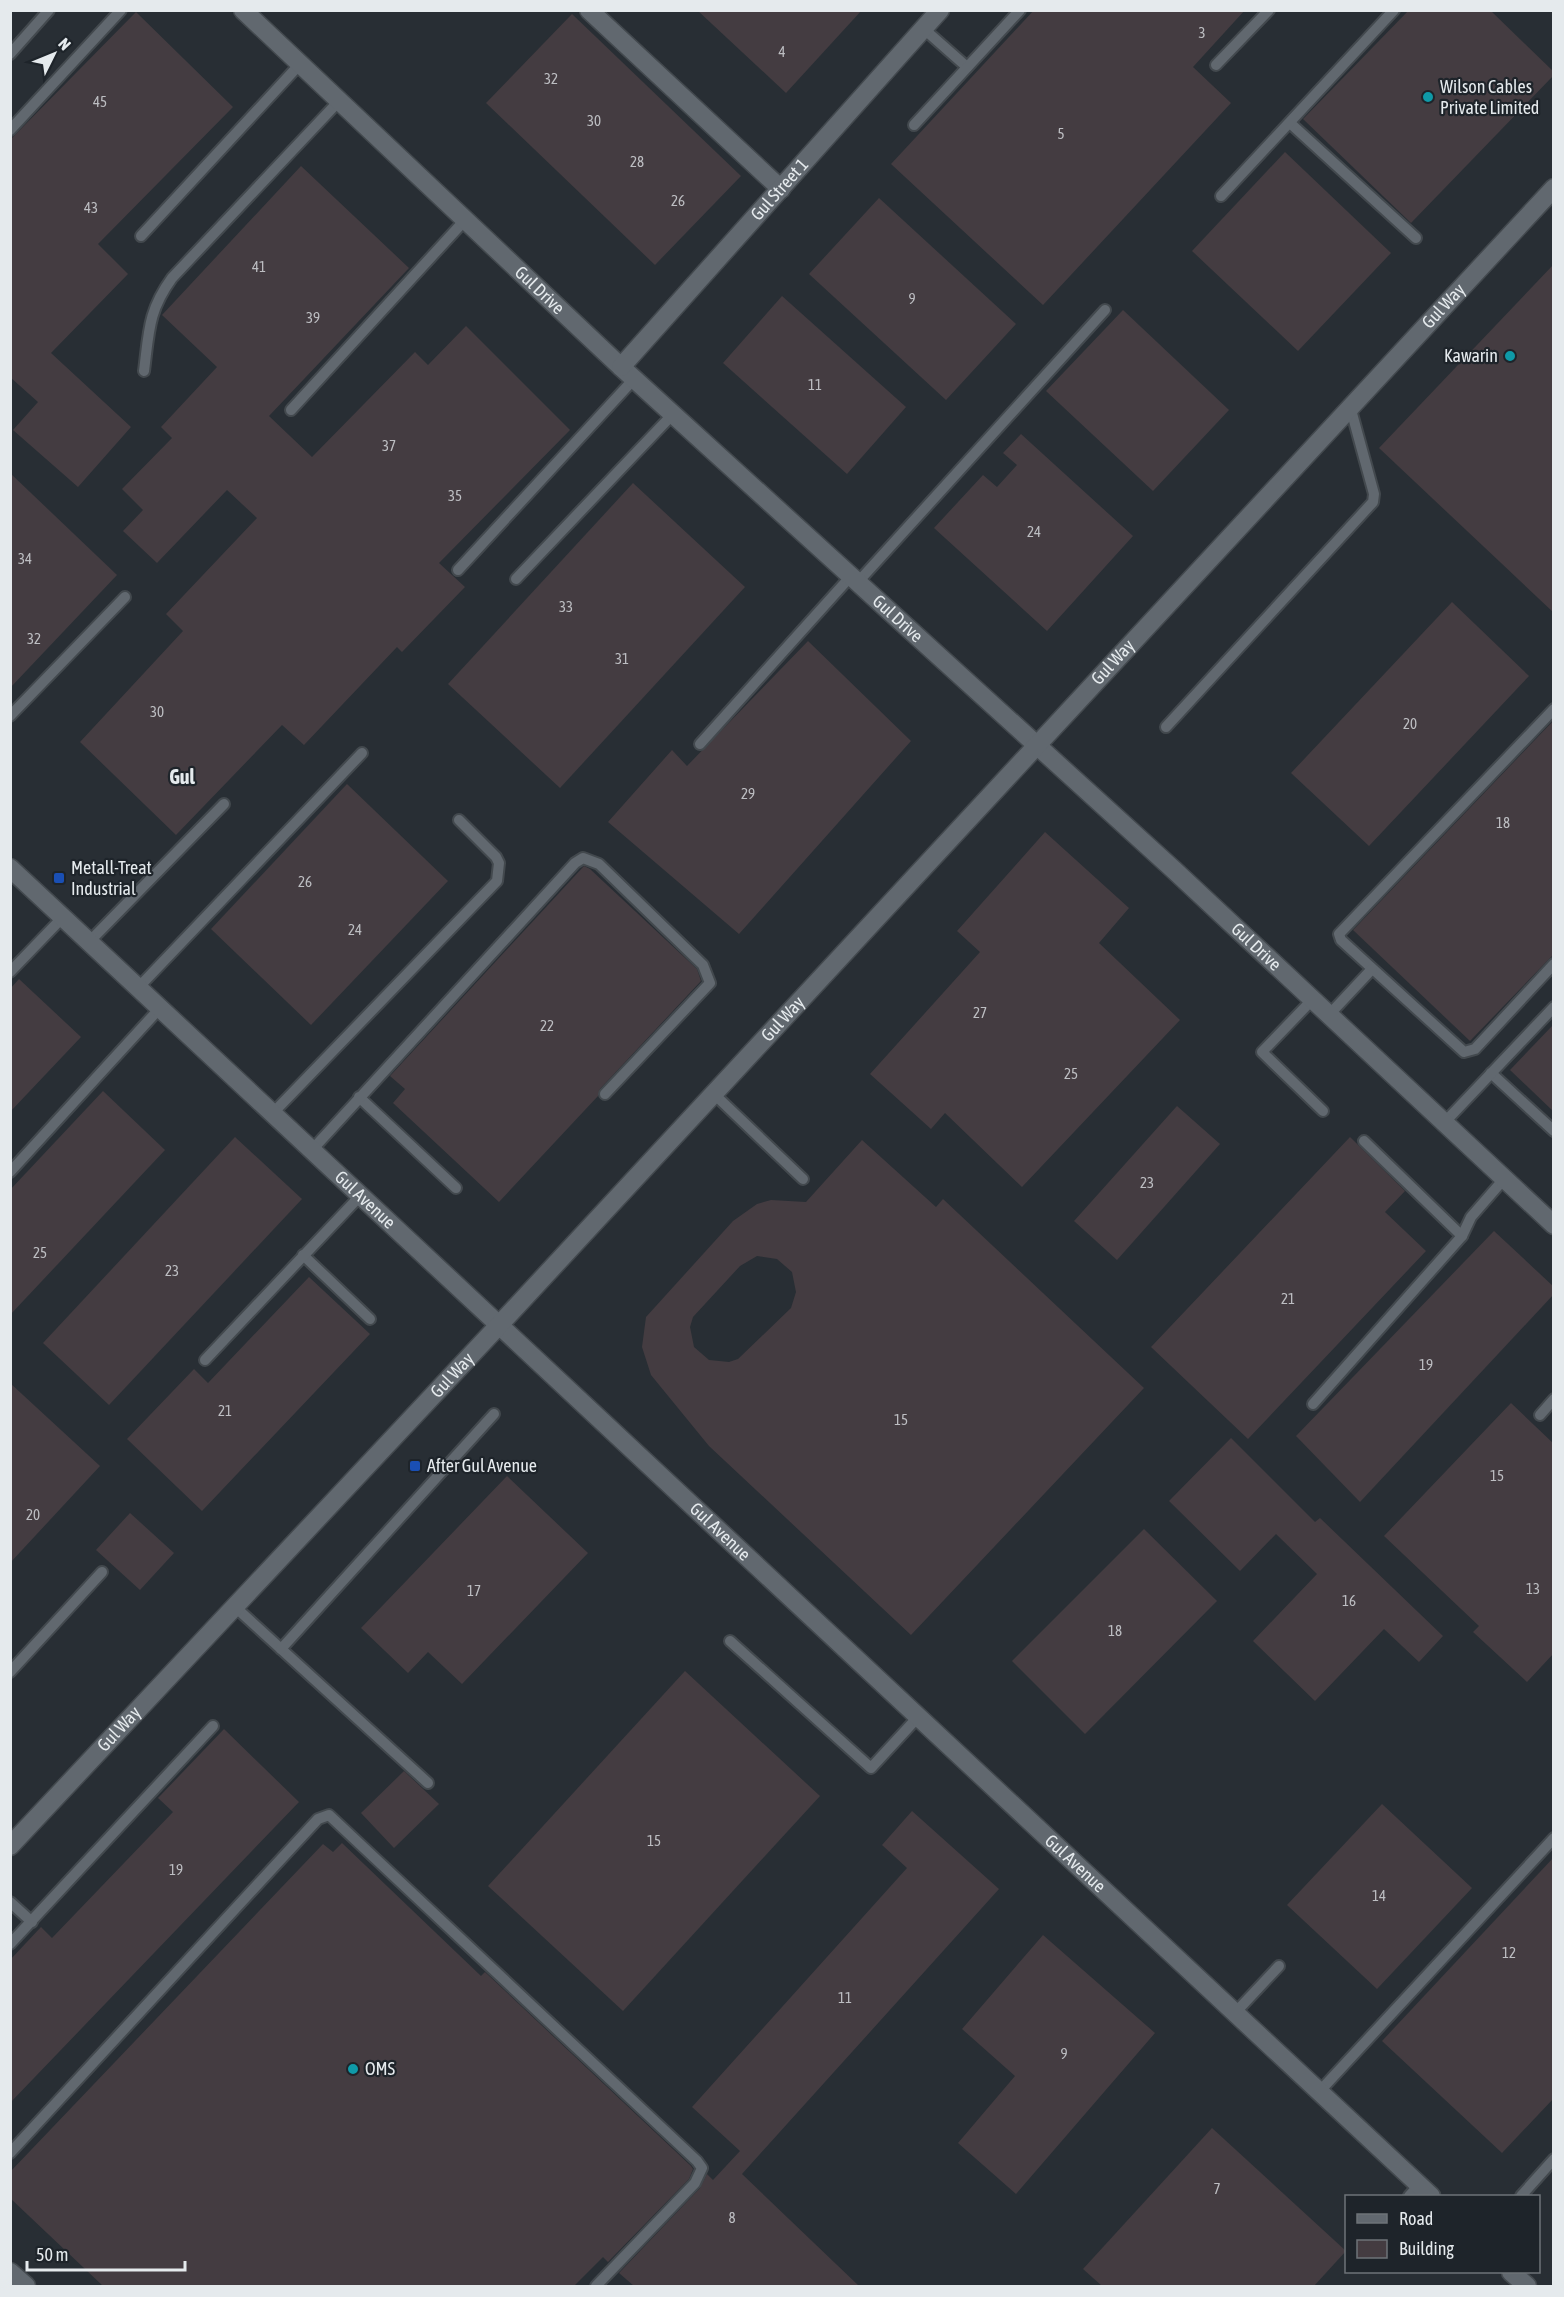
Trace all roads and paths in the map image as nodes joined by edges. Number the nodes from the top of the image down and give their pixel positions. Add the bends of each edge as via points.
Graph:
1 (49, 10) edge
2 (121, 10) edge
3 (243, 10) edge
4 (589, 10) edge
5 (940, 10) edge
6 (1020, 10) edge
7 (1269, 10) edge
8 (1394, 10) edge
9 (924, 29) junction
10 (10, 54) edge
11 (300, 64) junction
12 (1216, 65) dead end
13 (967, 68) junction
14 (339, 101) junction
15 (1290, 123) junction
16 (914, 125) dead end
17 (10, 130) edge
18 (1554, 188) edge
19 (781, 189) junction
20 (1221, 196) dead end
21 (465, 220) junction
22 (141, 236) dead end
23 (1416, 238) dead end
24 (1105, 310) dead end
25 (144, 371) dead end
26 (628, 373) junction
27 (1350, 406) junction
28 (291, 410) dead end
29 (673, 414) junction
30 (458, 570) dead end
31 (516, 579) dead end
32 (854, 579) junction
33 (125, 597) dead end
34 (1554, 709) edge
35 (10, 716) edge
36 (1166, 727) dead end
37 (700, 744) dead end
38 (1035, 744) junction
39 (362, 753) dead end
40 (224, 804) dead end
41 (459, 820) dead end
42 (10, 868) edge
43 (63, 917) junction
44 (89, 942) junction
45 (1554, 964) edge
46 (1372, 969) junction
47 (10, 972) edge
48 (138, 988) junction
49 (1312, 1000) junction
50 (1554, 1007) edge
51 (160, 1008) junction
52 (1328, 1016) junction
53 (1491, 1073) junction
54 (713, 1092) junction
55 (605, 1094) dead end
56 (359, 1097) junction
57 (1323, 1111) dead end
58 (272, 1114) junction
59 (1444, 1123) junction
60 (1554, 1131) edge
61 (1364, 1141) dead end
62 (311, 1150) junction
63 (10, 1172) edge
64 (803, 1179) dead end
65 (1504, 1179) junction
66 (456, 1188) dead end
67 (360, 1196) junction
68 (1554, 1225) edge
69 (1462, 1236) junction
70 (303, 1255) junction
71 (370, 1318) dead end
72 (498, 1326) junction
73 (205, 1360) dead end
74 (1554, 1399) edge
75 (1313, 1404) dead end
76 (494, 1414) dead end
77 (1540, 1415) dead end
78 (102, 1572) dead end
79 (233, 1605) junction
80 (730, 1641) dead end
81 (281, 1649) junction
82 (10, 1672) edge
83 (918, 1717) junction
84 (213, 1726) dead end
85 (428, 1783) dead end
86 (1554, 1838) edge
87 (10, 1846) edge
88 (10, 1902) edge
89 (32, 1922) junction
90 (10, 1944) edge
91 (1279, 1966) dead end
92 (1235, 2013) junction
93 (1319, 2092) junction
94 (10, 2153) edge
95 (1554, 2160) edge
96 (1420, 2193) edge
97 (1522, 2195) edge
98 (10, 2272) edge
99 (1513, 2273) edge
100 (26, 2286) edge
101 (596, 2286) edge
102 (1527, 2286) edge

1 - 10 lane
2 - 17 lane
3 - 11 street, Gul Drive
4 - 19 street
5 - 9 street, Gul Street 1
6 - 13 lane
7 - 12 lane
8 - 15 lane
9 - 13 lane
9 - 19 street, Gul Street 1
11 - 14 street, Gul Drive
11 - 22 lane
13 - 16 lane
14 - 21 street, Gul Drive
14 - 25 lane via 157,298
15 - 20 lane
15 - 23 lane
18 - 27 street, Gul Way
19 - 26 street, Gul Street 1
21 - 26 street, Gul Drive
21 - 28 lane
24 - 32 lane
26 - 29 street, Gul Drive
26 - 30 lane
27 - 36 lane via 1373,502
27 - 38 street, Gul Way
29 - 31 lane
29 - 32 street, Gul Drive
32 - 37 lane
32 - 38 street, Gul Drive
33 - 35 lane
34 - 46 lane via 1340,931 1341,940
38 - 49 street, Gul Drive
38 - 54 street, Gul Way
39 - 48 lane
40 - 44 lane
41 - 58 lane via 496,856 497,881
42 - 43 street, Gul Avenue
43 - 44 street, Gul Avenue
43 - 47 lane
44 - 48 street, Gul Avenue
45 - 46 lane via 1470,1052 1458,1048
46 - 52 lane
48 - 51 street, Gul Avenue
49 - 52 street, Gul Drive
49 - 57 lane via 1262,1052
50 - 53 lane
51 - 58 street, Gul Avenue
51 - 63 lane
52 - 59 street, Gul Drive
53 - 59 lane
53 - 60 lane
54 - 64 lane
54 - 72 street, Gul Way
55 - 56 lane via 710,983 703,965 599,864 583,858
56 - 62 lane
56 - 66 lane
58 - 62 street, Gul Avenue
59 - 65 street, Gul Drive
61 - 69 lane
62 - 67 street, Gul Avenue
65 - 68 street, Gul Drive
65 - 69 lane via 1471,1216
67 - 70 lane
67 - 72 street, Gul Avenue
69 - 75 lane
70 - 71 lane
70 - 73 lane
72 - 79 street, Gul Way
72 - 83 street, Gul Avenue
74 - 77 lane
76 - 81 lane
78 - 82 lane
79 - 81 lane
79 - 87 street, Gul Way
80 - 83 lane via 871,1768
81 - 85 lane
83 - 92 street, Gul Avenue
84 - 89 lane
86 - 93 lane
88 - 89 lane
89 - 90 lane
91 - 92 lane
92 - 93 street, Gul Avenue
93 - 96 street, Gul Avenue
94 - 101 lane via 318,1819 328,1815 702,2168 695,2183
95 - 97 lane
98 - 100 street
99 - 102 street

